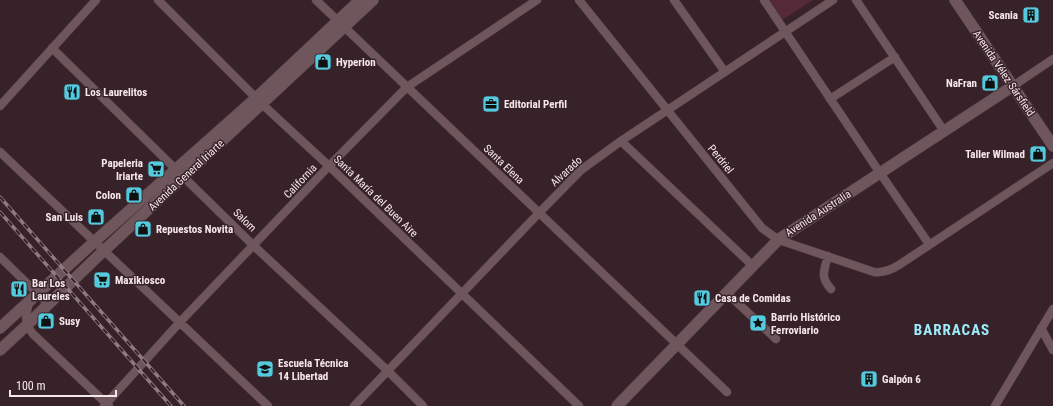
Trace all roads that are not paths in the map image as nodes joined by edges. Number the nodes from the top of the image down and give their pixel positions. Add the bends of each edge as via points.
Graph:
1 (96, 0) edge
2 (158, 0) edge
3 (316, 0) edge
4 (360, 0) edge
5 (373, 0) edge
6 (537, 0) edge
7 (579, 0) edge
8 (674, 0) edge
9 (764, 0) edge
10 (833, 0) edge
11 (856, 0) edge
12 (956, 0) edge
13 (341, 24) junction
14 (785, 32) junction
15 (52, 48) junction
16 (895, 57) junction
17 (1053, 59) edge
18 (725, 72) junction
19 (1013, 86) junction
20 (407, 87) junction
21 (830, 99) junction
22 (259, 101) junction
23 (0, 106) edge
24 (668, 110) junction
25 (944, 131) junction
26 (621, 141) junction
27 (1053, 146) edge
28 (0, 152) edge
29 (1053, 163) edge
30 (329, 166) junction
31 (180, 172) junction
32 (880, 173) junction
33 (539, 212) junction
34 (779, 239) junction
35 (94, 242) junction
36 (929, 244) junction
37 (254, 246) junction
38 (104, 251) junction
39 (828, 256) junction
40 (0, 258) edge
41 (753, 266) junction
42 (831, 289) dead end
43 (461, 293) junction
44 (727, 293) junction
45 (38, 294) junction
46 (28, 303) junction
47 (48, 304) junction
48 (1053, 309) edge
49 (180, 322) junction
50 (27, 325) junction
51 (0, 328) edge
52 (1041, 328) junction
53 (776, 339) dead end
54 (676, 345) junction
55 (0, 350) edge
56 (1053, 350) edge
57 (388, 371) junction
58 (727, 392) dead end
59 (107, 405) edge
60 (268, 406) edge
61 (354, 406) edge
62 (423, 406) edge
63 (579, 406) edge
64 (617, 406) edge
65 (995, 406) edge

1 - 15 street
2 - 22 street, Santa María del Buen Aire
3 - 13 street, Santa Elena
4 - 13 main road, Avenida General Iriarte
5 - 13 main road, Avenida General Iriarte
6 - 20 street, California
7 - 24 street, Perdriel
8 - 18 street
9 - 14 street
10 - 14 street, Alvarado
11 - 16 street
12 - 19 main road, Avenida Vélez Sársfield
13 - 20 street, Santa Elena
13 - 22 main road, Avenida General Iriarte
14 - 18 street, Alvarado
14 - 21 street
15 - 23 street
15 - 31 street, Salom
16 - 21 street
16 - 25 street
17 - 19 street, Avenida Australia
18 - 24 street, Alvarado
19 - 25 main road, Avenida Australia
19 - 27 main road, Avenida Vélez Sársfield
20 - 30 street, California
20 - 33 street, Santa Elena
21 - 32 street
22 - 30 street, Santa María del Buen Aire
22 - 31 main road, Avenida General Iriarte
24 - 26 street, Alvarado
24 - 34 street, Perdriel via 760,225
25 - 32 main road, Avenida Australia
26 - 33 street, Alvarado via 581,170
26 - 41 street
28 - 35 street
29 - 36 street
30 - 37 street, California
30 - 43 street, Santa María del Buen Aire
31 - 35 main road, Avenida General Iriarte
31 - 37 street, Salom
31 - 38 main road, Avenida General Iriarte
32 - 34 main road, Avenida Australia
32 - 36 street
33 - 43 street, Alvarado
33 - 54 street, Santa Elena
34 - 39 street, Perdriel
34 - 41 main road, Avenida Australia
35 - 38 street
35 - 45 main road, Avenida General Iriarte
36 - 39 street, Perdriel via 899,265 878,273
37 - 49 street, California
37 - 57 street, Salom
38 - 47 main road, Avenida General Iriarte
38 - 49 street
39 - 42 street via 823,275 825,283
40 - 45 street
41 - 44 main road, Avenida Australia
43 - 57 street, Alvarado
43 - 63 street, Santa María del Buen Aire
44 - 53 street
44 - 54 main road, Avenida Australia
45 - 46 main road, Avenida General Iriarte
45 - 47 street
46 - 50 street
46 - 51 main road, Avenida General Iriarte
47 - 50 main road, Avenida General Iriarte
48 - 52 street
49 - 59 street, California
49 - 60 street
50 - 55 main road, Avenida General Iriarte
50 - 59 street via 33,334
52 - 56 street
52 - 65 street
54 - 58 street, Santa Elena
54 - 64 main road, Avenida Australia
57 - 61 street, Alvarado
57 - 62 street, Salom

